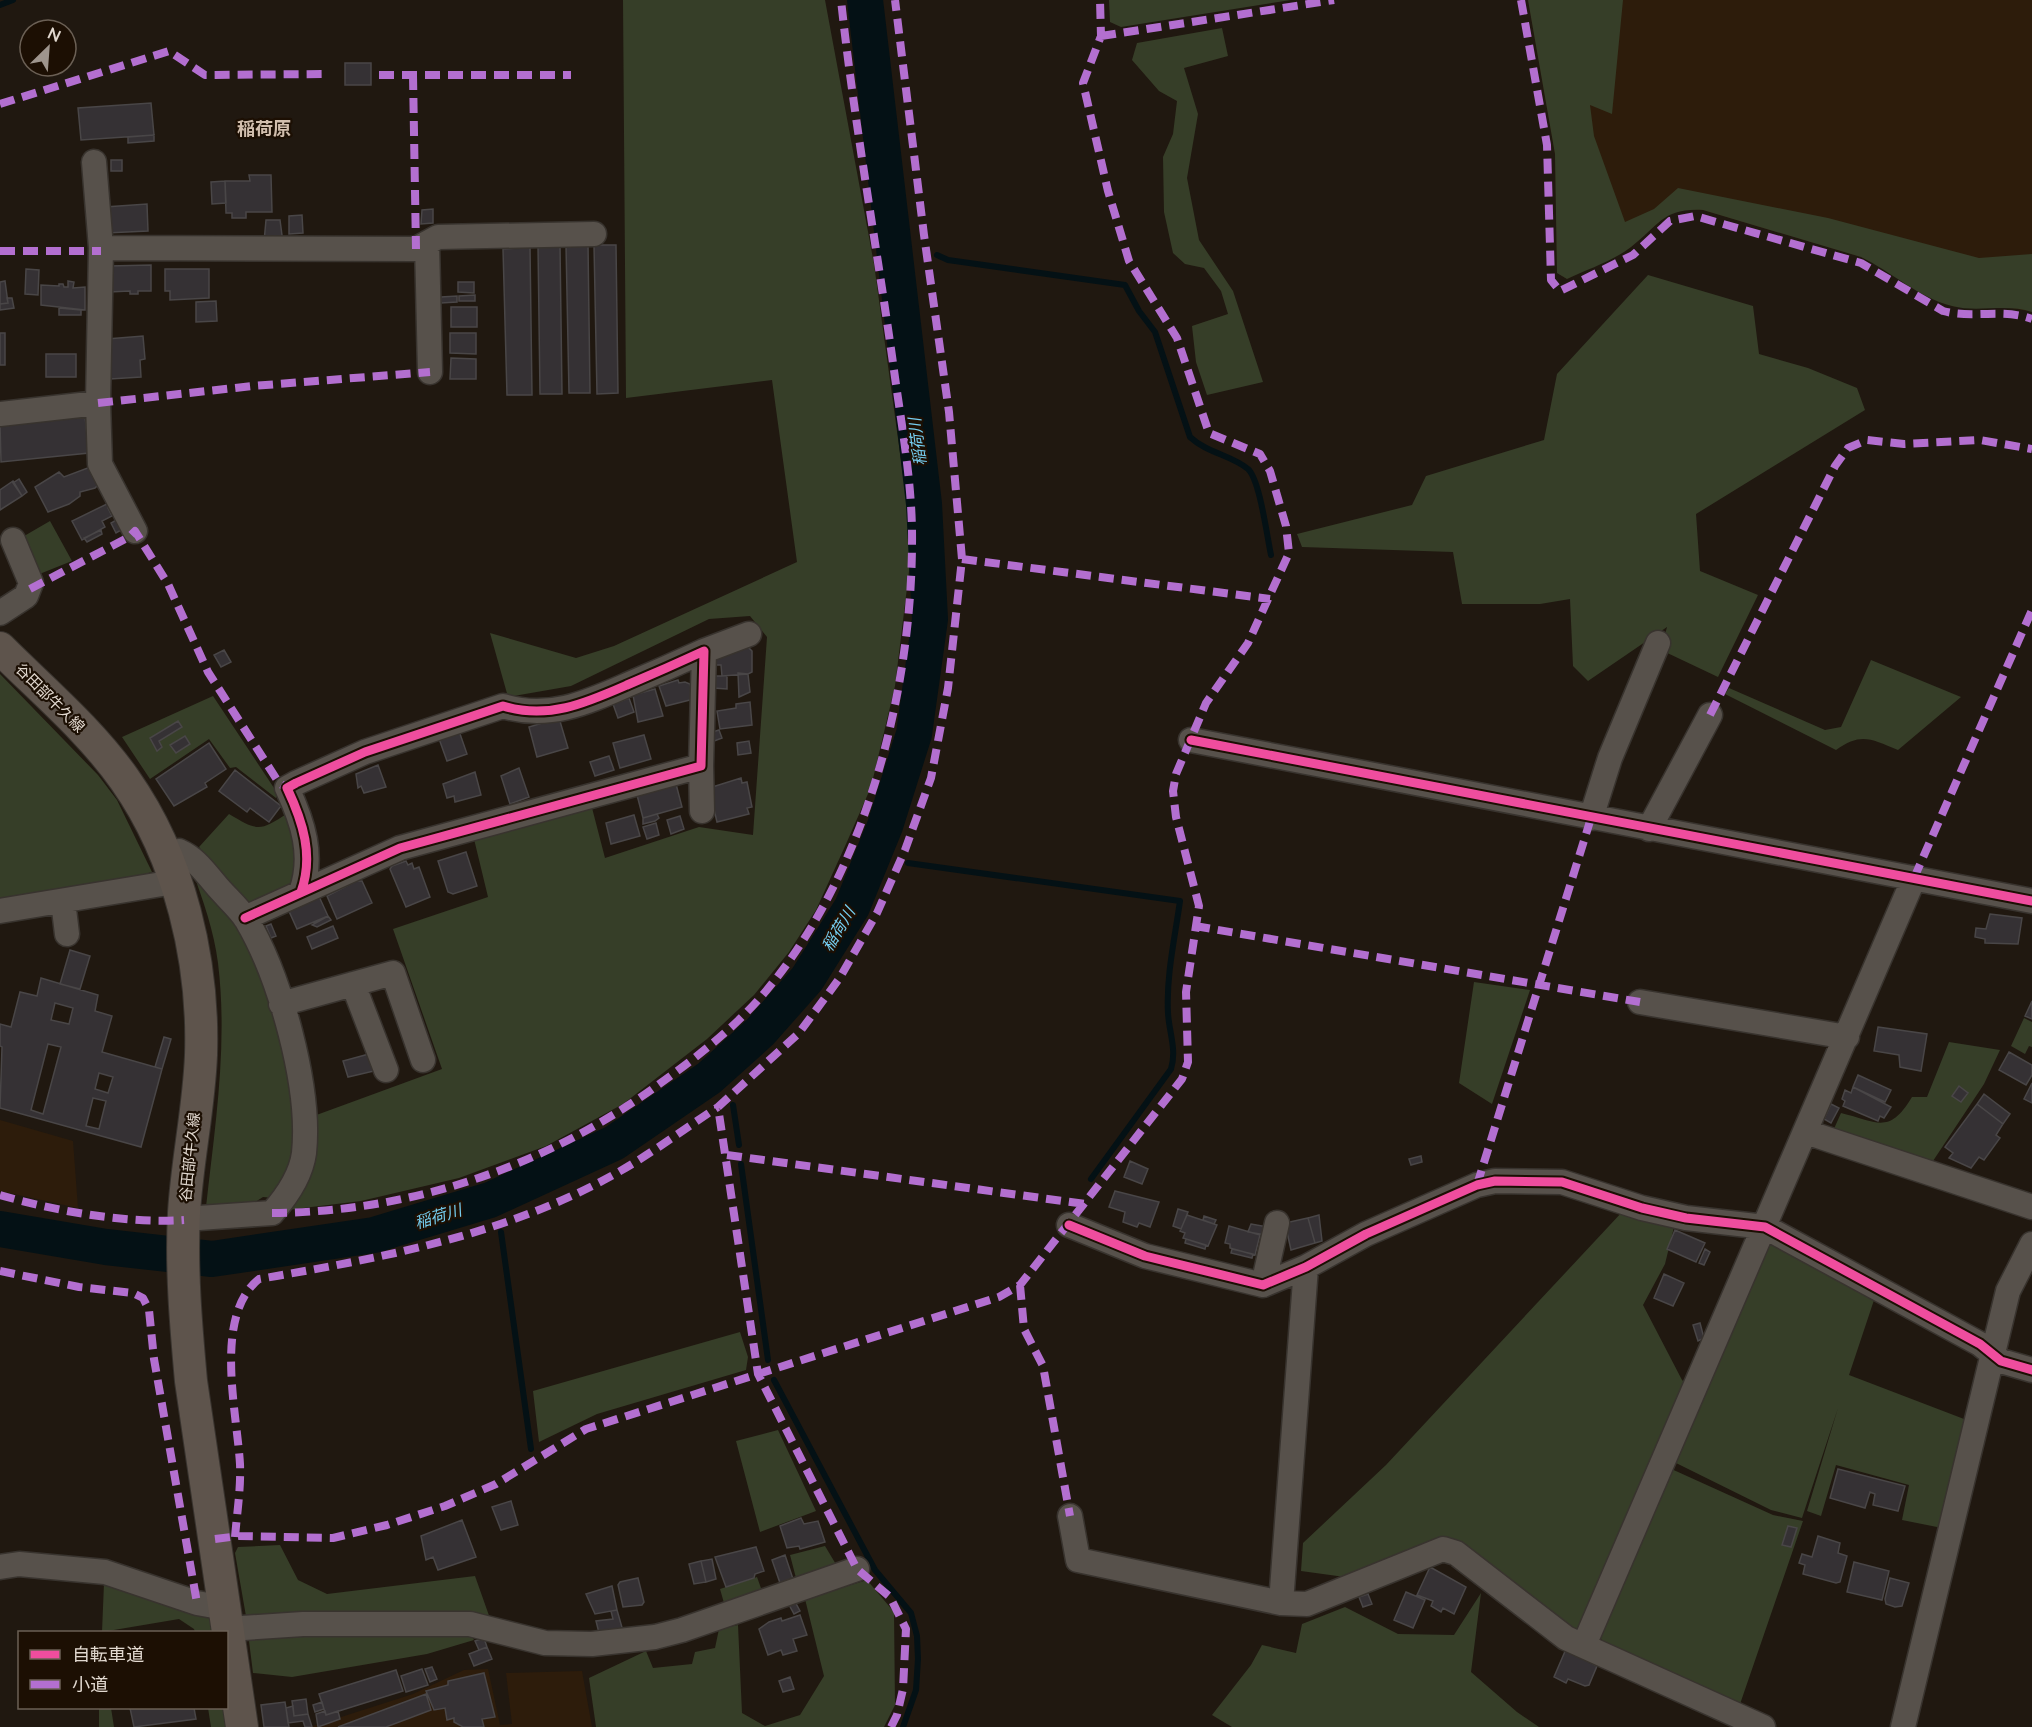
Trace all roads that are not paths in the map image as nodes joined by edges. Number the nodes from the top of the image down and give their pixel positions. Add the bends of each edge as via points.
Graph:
1 (94, 162) dead end
2 (594, 234) dead end
3 (428, 243) junction
4 (101, 248) junction
5 (430, 372) dead end
6 (98, 403) junction
7 (0, 414) edge
8 (135, 531) dead end
9 (13, 540) dead end
10 (0, 614) edge
11 (749, 634) dead end
12 (1658, 642) dead end
13 (0, 648) edge
14 (704, 651) junction
15 (1710, 715) dead end
16 (1191, 740) dead end
17 (701, 766) junction
18 (702, 811) dead end
19 (1591, 818) junction
20 (1649, 829) junction
21 (169, 869) junction
22 (1914, 879) junction
23 (301, 892) junction
24 (63, 901) junction
25 (2032, 901) edge
26 (0, 911) edge
27 (245, 918) junction
28 (68, 934) dead end
29 (353, 984) junction
30 (1640, 1002) dead end
31 (281, 1004) junction
32 (1848, 1037) junction
33 (423, 1060) dead end
34 (386, 1070) dead end
35 (1806, 1132) junction
36 (2032, 1207) edge
37 (184, 1221) junction
38 (1277, 1223) dead end
39 (1069, 1225) dead end
40 (1765, 1227) junction
41 (2032, 1244) edge
42 (1306, 1267) junction
43 (1263, 1285) junction
44 (1993, 1354) junction
45 (2032, 1370) edge
46 (1070, 1516) dead end
47 (0, 1567) edge
48 (857, 1569) dead end
49 (1281, 1603) junction
50 (226, 1618) junction
51 (228, 1631) edge
52 (228, 1632) edge
53 (1584, 1645) junction
54 (242, 1727) edge
55 (1763, 1727) edge
56 (1904, 1727) edge

1 - 4 street
2 - 3 street via 438,237
3 - 4 street via 416,249
3 - 5 street
4 - 6 street
6 - 7 street
6 - 8 street via 100,464
9 - 10 street via 31,583 26,596
11 - 14 street
12 - 19 street via 1610,758
13 - 21 main road, 谷田部牛久線 via 101,750 125,780
14 - 17 street
14 - 23 street via 589,703 559,711 519,711 503,706 365,752 287,788 302,826 309,861
15 - 20 street
16 - 19 street
17 - 18 street
17 - 23 street via 400,848
19 - 20 street
20 - 22 street
21 - 24 street
21 - 27 street via 179,851 192,857
21 - 37 main road, 谷田部牛久線 via 190,931 199,986 201,1044
22 - 25 street
22 - 32 street
23 - 27 street
24 - 26 street
24 - 28 street
27 - 31 street
29 - 31 street
29 - 33 street via 393,973
29 - 34 street
30 - 32 street
31 - 37 street via 295,1048 303,1093 304,1154 299,1172 272,1213
32 - 35 street
35 - 36 street
35 - 40 street
37 - 50 main road, 谷田部牛久線 via 191,1381
38 - 43 street
39 - 43 street via 1145,1256
40 - 42 street via 1686,1218 1562,1182 1495,1181 1477,1185 1366,1234
40 - 44 street
40 - 53 street
41 - 44 street via 2008,1291
42 - 43 street
42 - 49 street
44 - 45 street via 2001,1361
44 - 56 street
46 - 49 street via 1078,1560
47 - 50 street via 19,1564 105,1572 197,1603
48 - 50 street via 682,1630 592,1644 544,1643 470,1624 303,1624
49 - 53 street via 1307,1605 1443,1549 1456,1553 1566,1638
50 - 51 main road, 谷田部牛久線
52 - 54 main road, 谷田部牛久線
53 - 55 street

